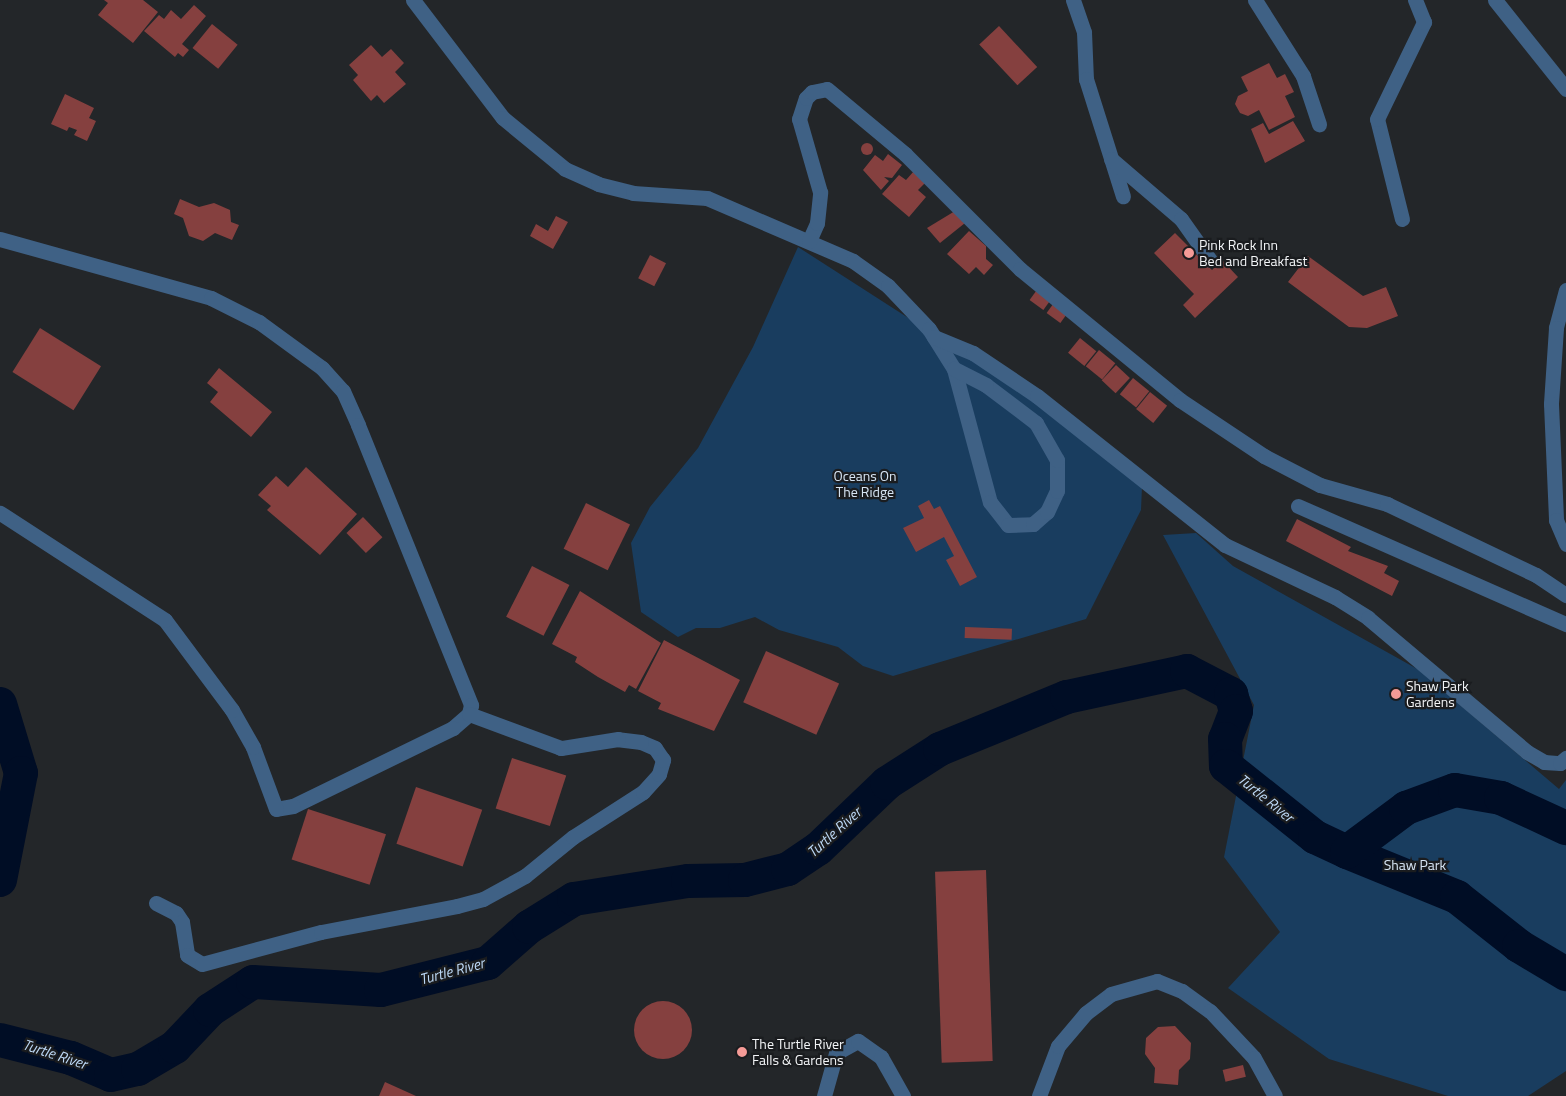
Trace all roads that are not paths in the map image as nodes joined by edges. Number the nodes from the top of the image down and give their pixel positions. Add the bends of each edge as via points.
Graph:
1 (414, 0) edge
2 (1073, 0) edge
3 (1255, 0) edge
4 (1415, 0) edge
5 (1494, 0) edge
6 (1566, 88) edge
7 (1318, 124) dead end
8 (1110, 158) junction
9 (1123, 196) dead end
10 (1402, 219) dead end
11 (0, 239) edge
12 (809, 241) junction
13 (1210, 260) dead end
14 (1566, 290) edge
15 (934, 337) junction
16 (954, 369) junction
17 (1298, 506) dead end
18 (0, 512) edge
19 (1566, 544) edge
20 (1566, 595) edge
21 (1566, 624) edge
22 (469, 714) junction
23 (1566, 758) edge
24 (156, 904) dead end
25 (824, 1096) edge
26 (903, 1096) edge
27 (1039, 1096) edge
28 (1275, 1096) edge

1 - 12 street via 503,118 565,168 598,184 633,193 707,198
2 - 8 street via 1084,32 1086,79
3 - 7 street via 1302,76
4 - 10 street via 1424,22 1377,119
5 - 6 street
8 - 9 street
8 - 13 street via 1181,219
11 - 22 street via 211,298 259,322 322,368 343,391 358,425 470,705
12 - 15 street via 853,261 888,286
12 - 20 street via 817,223 820,192 799,119 806,98 812,92 827,89 905,154 1020,269 1180,400 1272,460 1320,484 1386,504 1536,575
14 - 19 street via 1556,328 1551,404 1556,520
15 - 16 street
15 - 23 street via 973,353 1037,396 1225,545 1335,597 1368,618 1528,752 1544,762 1560,763
16 - 16 street via 990,502 1008,525 1033,524 1046,512 1058,491 1057,460 1036,423 986,385
17 - 21 street
18 - 22 street via 165,620 232,710 253,747 276,809 293,806 453,728
22 - 24 street via 555,747 618,739 654,748 663,760 659,774 643,792 573,837 525,876 483,899 321,932 202,964 193,963 187,955 182,922 176,913
25 - 26 street via 836,1053 858,1041 881,1057
27 - 28 street via 1058,1046 1086,1013 1119,991 1157,981 1182,991 1210,1011 1254,1058

